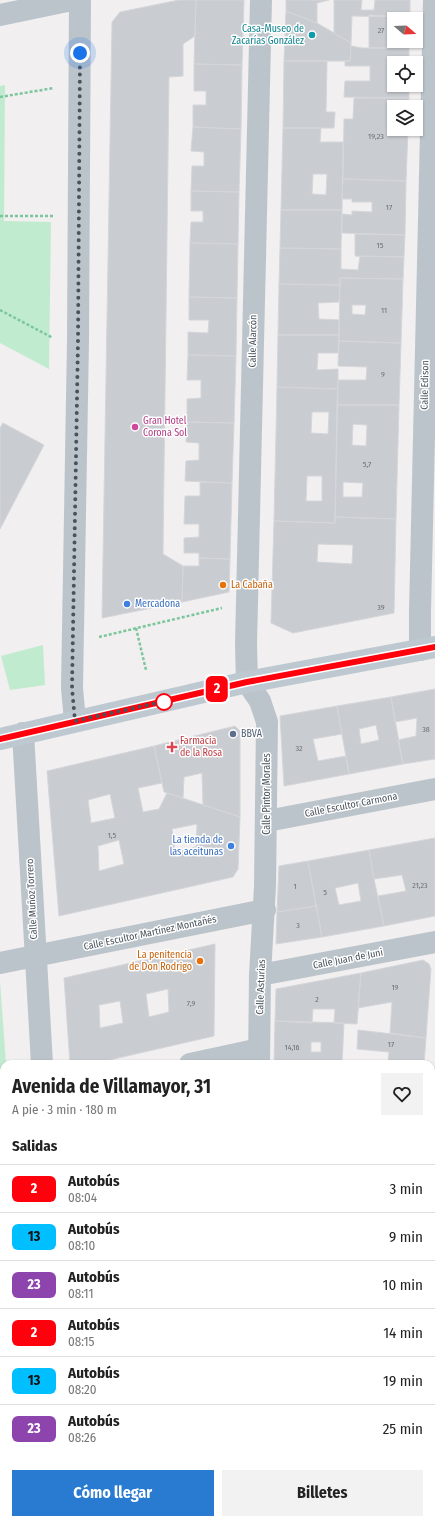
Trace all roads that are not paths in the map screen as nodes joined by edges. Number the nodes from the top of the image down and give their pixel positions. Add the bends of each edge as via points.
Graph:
1 (72, 0) edge
2 (80, 0) edge
3 (261, 0) edge
4 (434, 0) edge
5 (0, 15) edge
6 (427, 648) edge
7 (247, 682) junction
8 (75, 721) junction
9 (22, 733) junction
10 (0, 739) edge
11 (435, 789) edge
12 (267, 821) junction
13 (265, 910) junction
14 (435, 942) edge
15 (35, 956) junction
16 (0, 963) edge
17 (260, 975) junction
18 (259, 1056) edge
19 (42, 1060) edge
20 (224, 1060) edge

1 - 5 street
2 - 8 street via 72,688
3 - 7 street, Calle Alarcón
4 - 6 street, Calle Edison via 420,612
6 - 7 main road
7 - 8 main road
7 - 12 street, Calle Pintor Morales via 260,701 267,722
8 - 9 main road
9 - 10 main road
9 - 15 street, Calle Muñoz Torrero
11 - 12 street, Calle Escultor Carmona
12 - 13 street, Calle Pintor Morales
13 - 15 street, Calle Escultor Martínez Montañés
13 - 17 street, Calle Asturias
14 - 17 street, Calle Juan de Juni
15 - 16 street, Calle Escultor Martínez Montañés
15 - 19 street, Calle Muñoz Torrero
17 - 18 street, Calle Asturias
18 - 20 street

